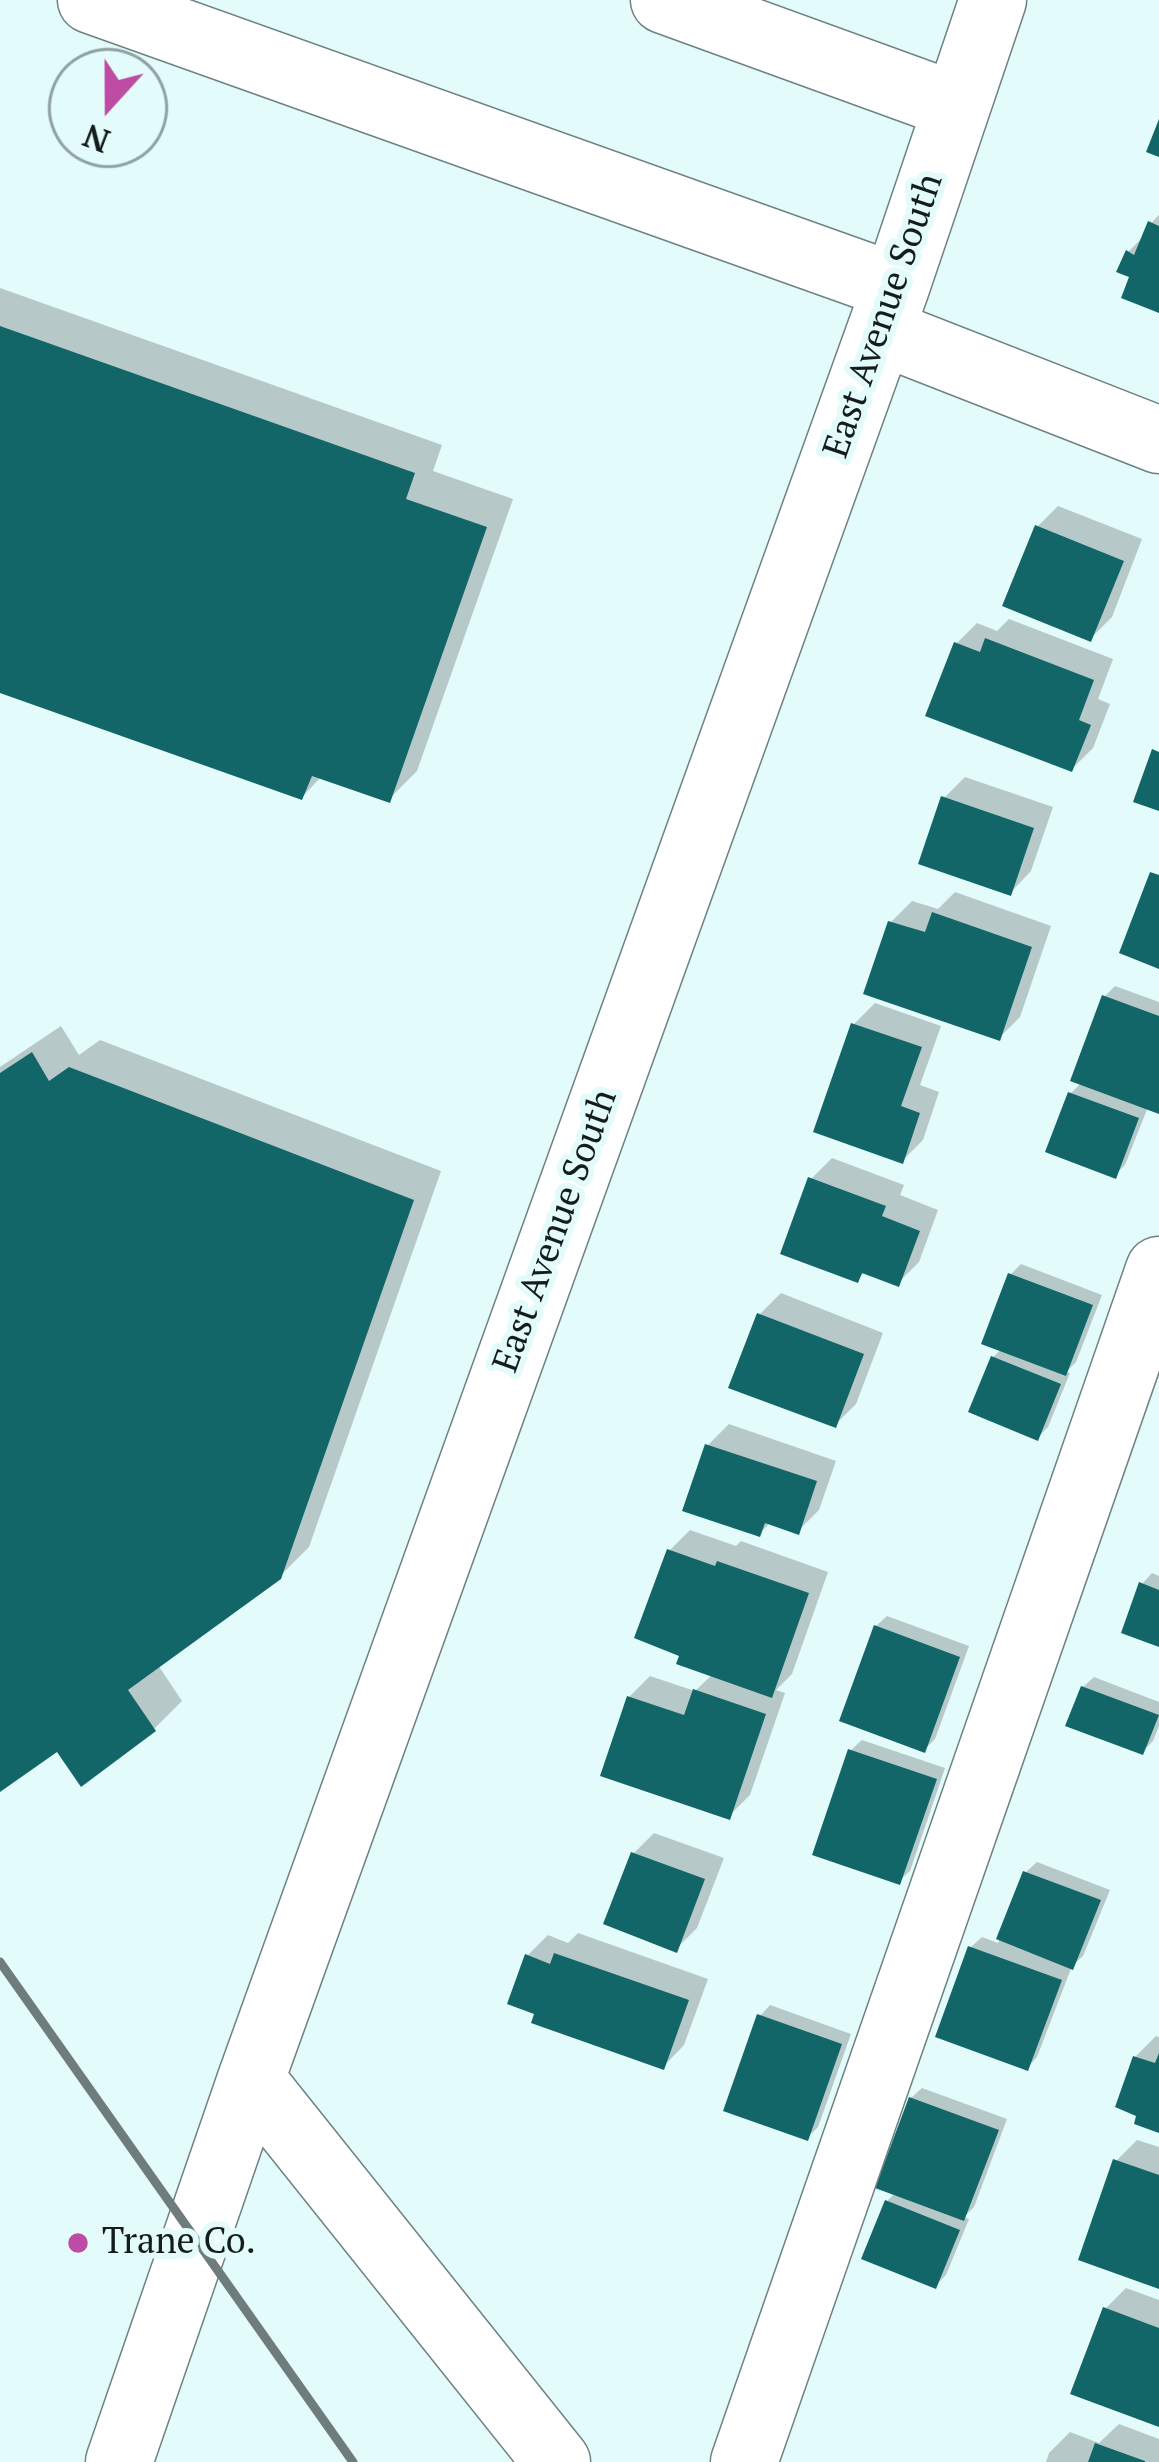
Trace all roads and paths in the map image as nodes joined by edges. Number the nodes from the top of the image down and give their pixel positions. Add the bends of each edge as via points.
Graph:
1 (91, 0) edge
2 (664, 0) edge
3 (993, 0) edge
4 (247, 27) edge
5 (956, 106) junction
6 (888, 309) junction
7 (1159, 440) edge
8 (1159, 1270) edge
9 (251, 2079) junction
10 (119, 2462) edge
11 (557, 2462) edge
12 (744, 2462) edge

1 - 4 street
2 - 5 street
3 - 5 street, East Avenue South
4 - 6 street
5 - 6 street, East Avenue South
6 - 7 street
6 - 9 street, East Avenue South
8 - 12 street
9 - 10 street, East Avenue South
9 - 11 street

